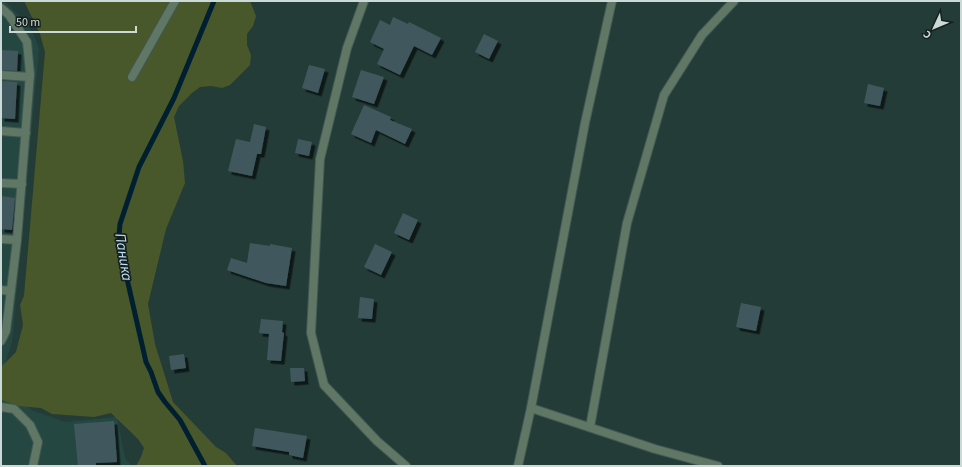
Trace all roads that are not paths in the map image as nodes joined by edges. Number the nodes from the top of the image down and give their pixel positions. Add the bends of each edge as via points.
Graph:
1 (175, 1) edge
2 (364, 1) edge
3 (612, 1) edge
4 (734, 1) edge
5 (1, 8) edge
6 (1, 75) edge
7 (30, 77) junction
8 (132, 78) dead end
9 (1, 131) edge
10 (26, 133) junction
11 (1, 183) edge
12 (22, 184) junction
13 (1, 239) edge
14 (17, 240) junction
15 (1, 290) edge
16 (11, 291) junction
17 (1, 341) edge
18 (1, 407) edge
19 (531, 408) junction
20 (590, 427) junction
21 (33, 466) edge
22 (406, 466) edge
23 (518, 466) edge
24 (718, 466) edge

1 - 8 street
2 - 22 street via 347,48 320,159 311,333 324,385 377,441
3 - 19 street via 585,123
4 - 20 street via 702,35 664,95 627,223
5 - 7 street via 9,15 27,42
6 - 7 street
7 - 10 street
9 - 10 street
10 - 12 street
11 - 12 street
12 - 14 street
13 - 14 street
14 - 16 street
15 - 16 street
16 - 17 street via 6,331
18 - 21 street via 14,409 30,425 38,442
19 - 20 street
19 - 23 street
20 - 24 street via 655,449

